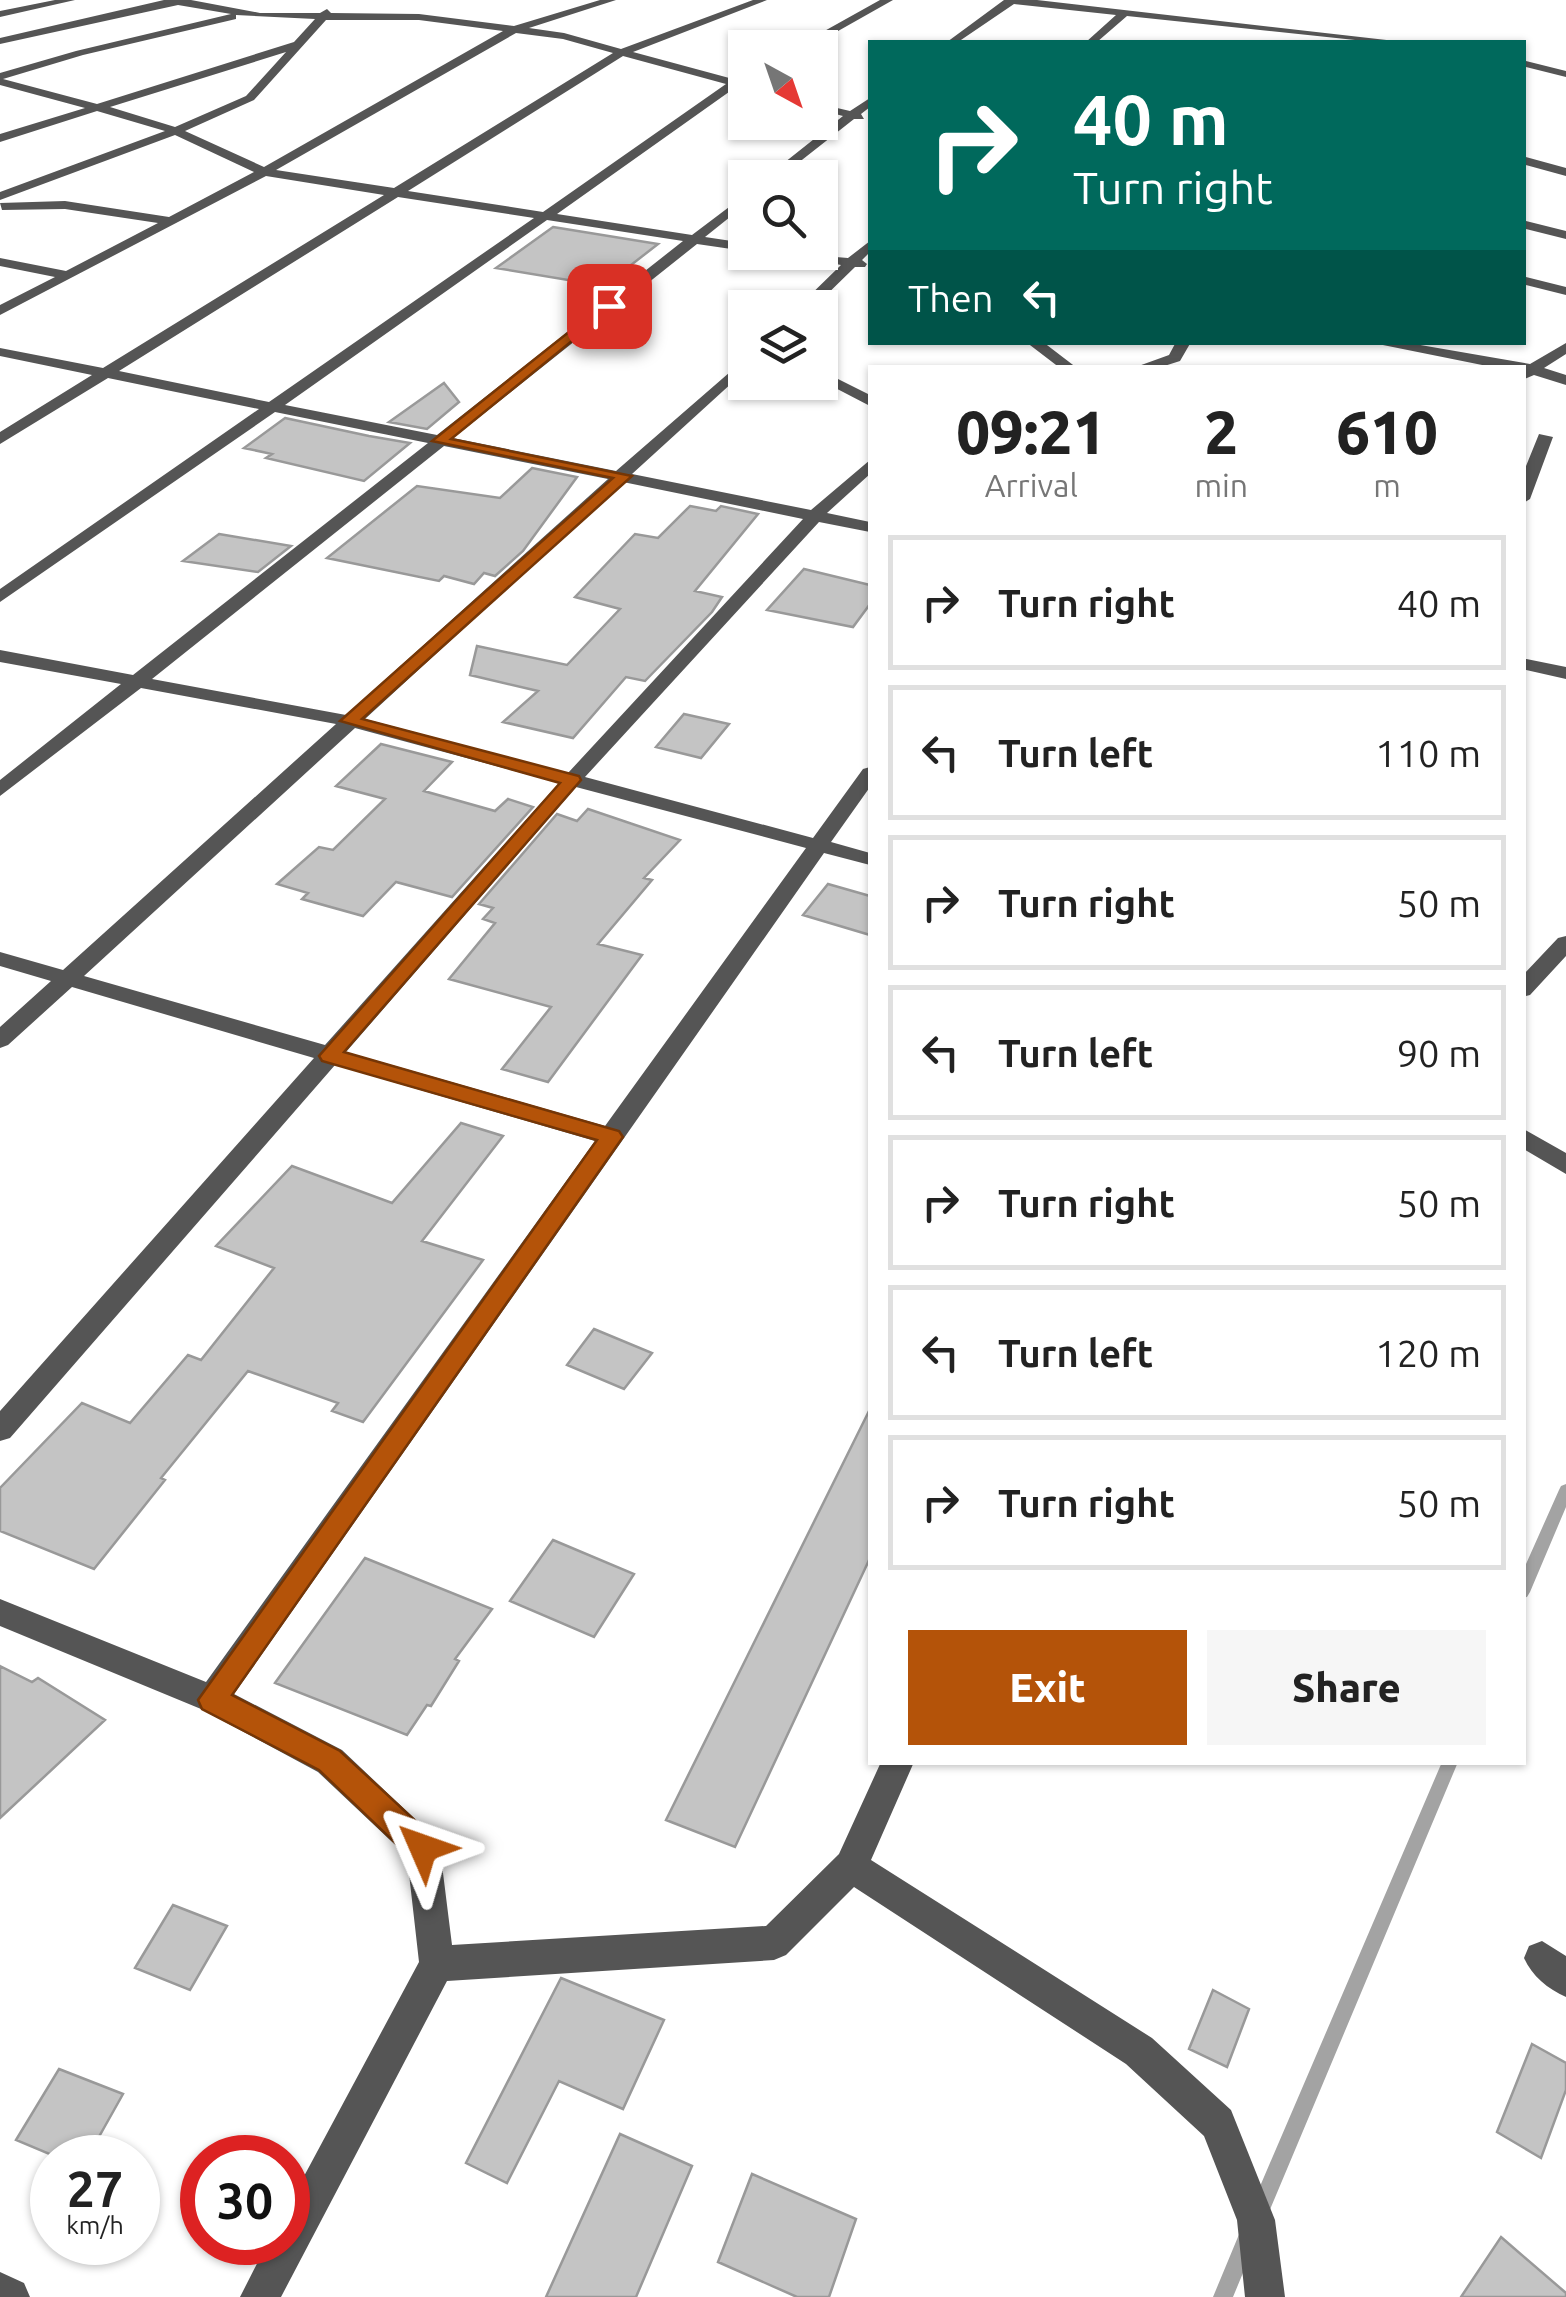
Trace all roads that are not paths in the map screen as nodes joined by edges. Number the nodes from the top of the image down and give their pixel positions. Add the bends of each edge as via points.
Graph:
1 (70, 0) edge
2 (344, 0) edge
3 (611, 0) edge
4 (762, 0) edge
5 (888, 0) edge
6 (1010, 0) edge
7 (177, 1) edge
8 (1124, 13) junction
9 (0, 14) edge
10 (246, 14) junction
11 (320, 18) junction
12 (512, 30) junction
13 (832, 30) edge
14 (955, 40) edge
15 (1093, 40) edge
16 (1380, 40) edge
17 (0, 41) edge
18 (296, 44) junction
19 (622, 52) junction
20 (1566, 58) edge
21 (1526, 64) edge
22 (1541, 67) junction
23 (1566, 74) edge
24 (728, 79) edge
25 (0, 80) edge
26 (728, 91) edge
27 (868, 102) edge
28 (95, 108) junction
29 (838, 111) edge
30 (850, 115) junction
31 (868, 119) edge
32 (175, 131) junction
33 (0, 138) edge
34 (794, 160) edge
35 (1526, 161) edge
36 (264, 172) junction
37 (1566, 172) edge
38 (398, 192) junction
39 (0, 196) edge
40 (0, 206) edge
41 (728, 212) edge
42 (544, 215) junction
43 (170, 221) junction
44 (1526, 225) edge
45 (1566, 235) edge
46 (694, 240) junction
47 (728, 245) edge
48 (868, 247) edge
49 (838, 261) edge
50 (0, 262) edge
51 (851, 263) junction
52 (868, 266) edge
53 (68, 275) junction
54 (1526, 281) edge
55 (823, 290) edge
56 (1566, 291) edge
57 (0, 311) edge
58 (1037, 345) edge
59 (1182, 345) edge
60 (1394, 345) edge
61 (1435, 345) edge
62 (1566, 347) edge
63 (0, 352) edge
64 (1462, 356) junction
65 (1066, 365) edge
66 (1150, 365) edge
67 (1499, 365) edge
68 (1527, 372) edge
69 (104, 374) junction
70 (728, 379) edge
71 (1566, 380) edge
72 (838, 384) edge
73 (868, 400) edge
74 (270, 408) junction
75 (1545, 437) dead end
76 (0, 439) edge
77 (440, 441) junction
78 (868, 467) edge
79 (624, 476) junction
80 (1526, 488) edge
81 (816, 516) junction
82 (868, 527) edge
83 (0, 597) edge
84 (0, 656) edge
85 (1526, 665) edge
86 (1566, 672) edge
87 (138, 680) junction
88 (349, 721) junction
89 (868, 776) edge
90 (572, 780) junction
91 (0, 790) edge
92 (818, 846) junction
93 (868, 858) edge
94 (1566, 942) edge
95 (0, 959) edge
96 (66, 980) junction
97 (1526, 986) edge
98 (0, 1040) edge
99 (330, 1056) junction
100 (612, 1137) junction
101 (1526, 1139) edge
102 (1566, 1165) edge
103 (0, 1430) edge
104 (0, 1612) edge
105 (212, 1700) junction
106 (897, 1765) edge
107 (850, 1866) junction
108 (436, 1964) junction
109 (0, 2292) edge
110 (10, 2297) edge
111 (260, 2297) edge
112 (1264, 2297) edge

1 - 9 street
2 - 11 street
3 - 12 street
4 - 19 street
5 - 13 street
6 - 8 street
6 - 14 street
7 - 10 street
7 - 17 street
8 - 15 street
8 - 16 street
10 - 11 street
10 - 25 street via 80,53
11 - 12 street via 419,17
11 - 18 street
12 - 19 street
12 - 36 street
18 - 28 street
18 - 32 street via 250,98
19 - 24 street
19 - 38 street
20 - 22 street
21 - 22 street
22 - 23 street
25 - 28 street
26 - 42 street
27 - 30 street
28 - 32 street
28 - 33 street
29 - 30 street
30 - 31 street
30 - 34 street
32 - 36 street
32 - 39 street
35 - 37 street
36 - 38 street
36 - 43 street
38 - 42 street
38 - 69 street
40 - 43 street
41 - 46 street
42 - 46 street
42 - 74 street
43 - 53 street
44 - 45 street
46 - 47 street
46 - 77 street
48 - 51 street
49 - 51 street
50 - 53 street
51 - 52 street
51 - 55 street
53 - 57 street
54 - 56 street
58 - 65 street
59 - 66 street via 1175,358
60 - 64 street
61 - 64 street
62 - 68 street
63 - 69 street
64 - 67 street
68 - 71 street
69 - 74 street
69 - 76 street
70 - 79 street
72 - 73 street
74 - 77 street
74 - 83 street
75 - 80 street
77 - 79 street
77 - 87 street
78 - 81 street
79 - 81 street
79 - 88 street
81 - 82 street
81 - 90 street
84 - 87 street
85 - 86 street
87 - 88 street
87 - 91 street
88 - 90 street
88 - 96 street
89 - 92 street
90 - 92 street
90 - 99 street
92 - 93 street
92 - 100 street
94 - 97 street
95 - 96 street
96 - 98 street
96 - 99 street
99 - 100 street
99 - 103 street
100 - 105 street
101 - 102 street
104 - 105 street
105 - 108 street via 330,1761 423,1848
106 - 107 street
107 - 108 street via 774,1942
107 - 112 street via 1139,2051 1218,2123 1256,2220
108 - 111 street
109 - 110 street

